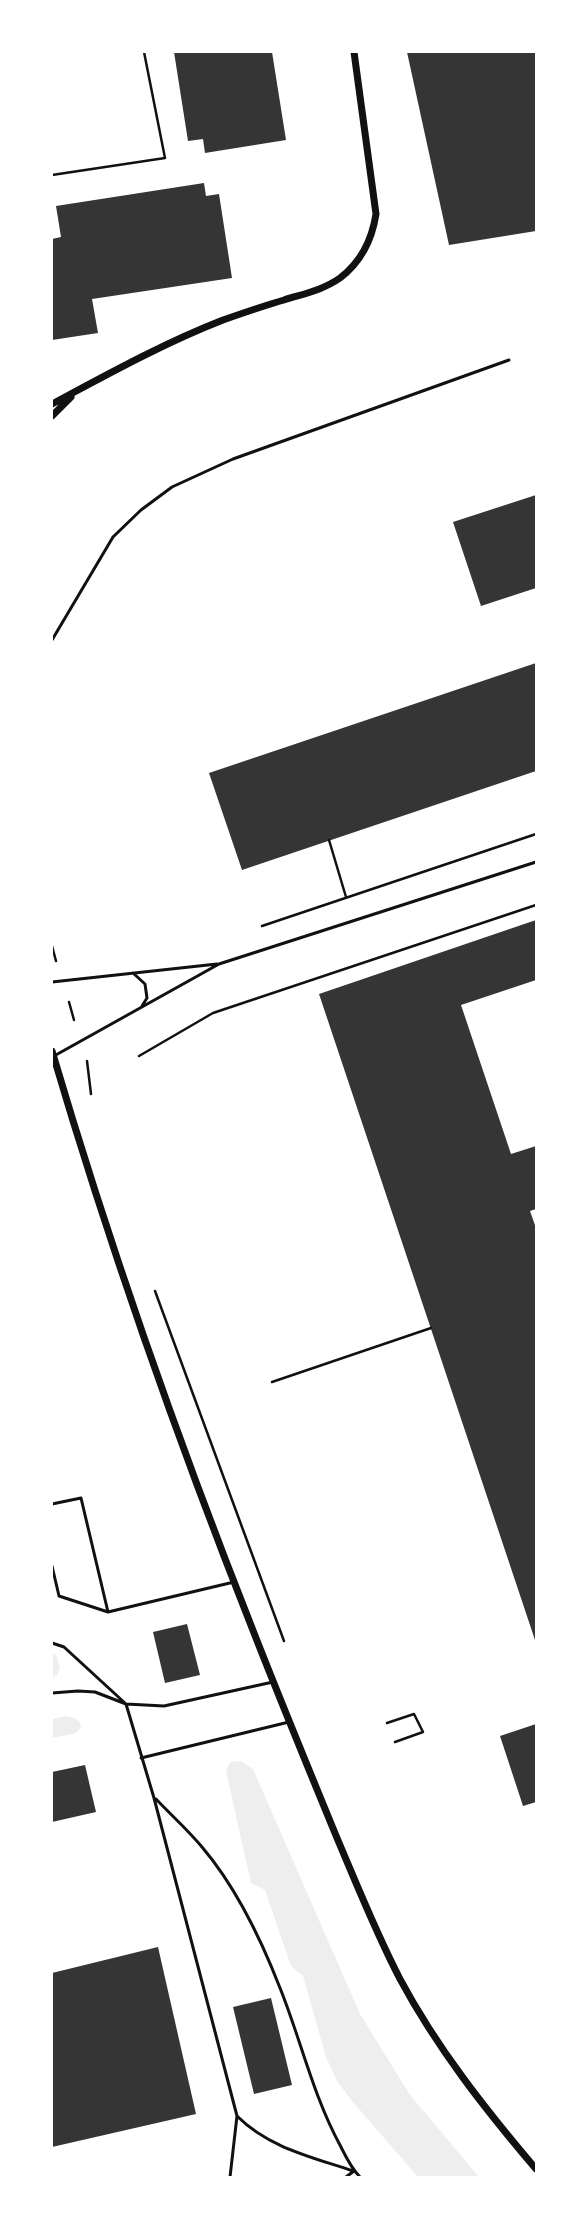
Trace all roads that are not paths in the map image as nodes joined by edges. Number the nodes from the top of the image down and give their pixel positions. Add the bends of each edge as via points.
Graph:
1 (354, 52) edge
2 (509, 360) dead end
3 (76, 392) junction
4 (52, 404) edge
5 (52, 416) edge
6 (52, 640) edge
7 (536, 862) edge
8 (219, 964) junction
9 (133, 973) junction
10 (52, 982) edge
11 (142, 1006) junction
12 (53, 1053) edge
13 (52, 1504) edge
14 (52, 1566) edge
15 (234, 1582) junction
16 (108, 1612) junction
17 (52, 1643) edge
18 (273, 1682) junction
19 (52, 1693) edge
20 (126, 1704) junction
21 (289, 1722) junction
22 (142, 1758) junction
23 (154, 1798) junction
24 (238, 2116) junction
25 (536, 2169) edge
26 (354, 2171) junction
27 (230, 2177) edge
28 (346, 2177) edge
29 (360, 2177) edge

1 - 3 street via 376,214 372,235 359,260 339,279 323,288 206,327
2 - 6 lane via 248,454 172,487 141,510 113,537
3 - 4 street
3 - 5 street
7 - 8 lane
8 - 9 lane
8 - 11 lane
9 - 10 lane
9 - 11 lane via 145,984 147,998
11 - 12 lane
12 - 15 street via 92,1184 158,1382
13 - 16 lane via 81,1498
14 - 16 lane via 59,1596
15 - 16 lane
15 - 18 street
17 - 20 lane via 64,1647
18 - 20 lane via 164,1706
18 - 21 street
19 - 20 lane via 95,1692
20 - 22 lane
21 - 22 lane
21 - 25 street via 365,1904 401,1979 443,2049 491,2115
22 - 23 lane
23 - 24 lane
23 - 26 lane via 202,1847 230,1887 280,1987 318,2098
24 - 26 lane via 268,2141
24 - 27 lane
26 - 28 lane
26 - 29 lane

